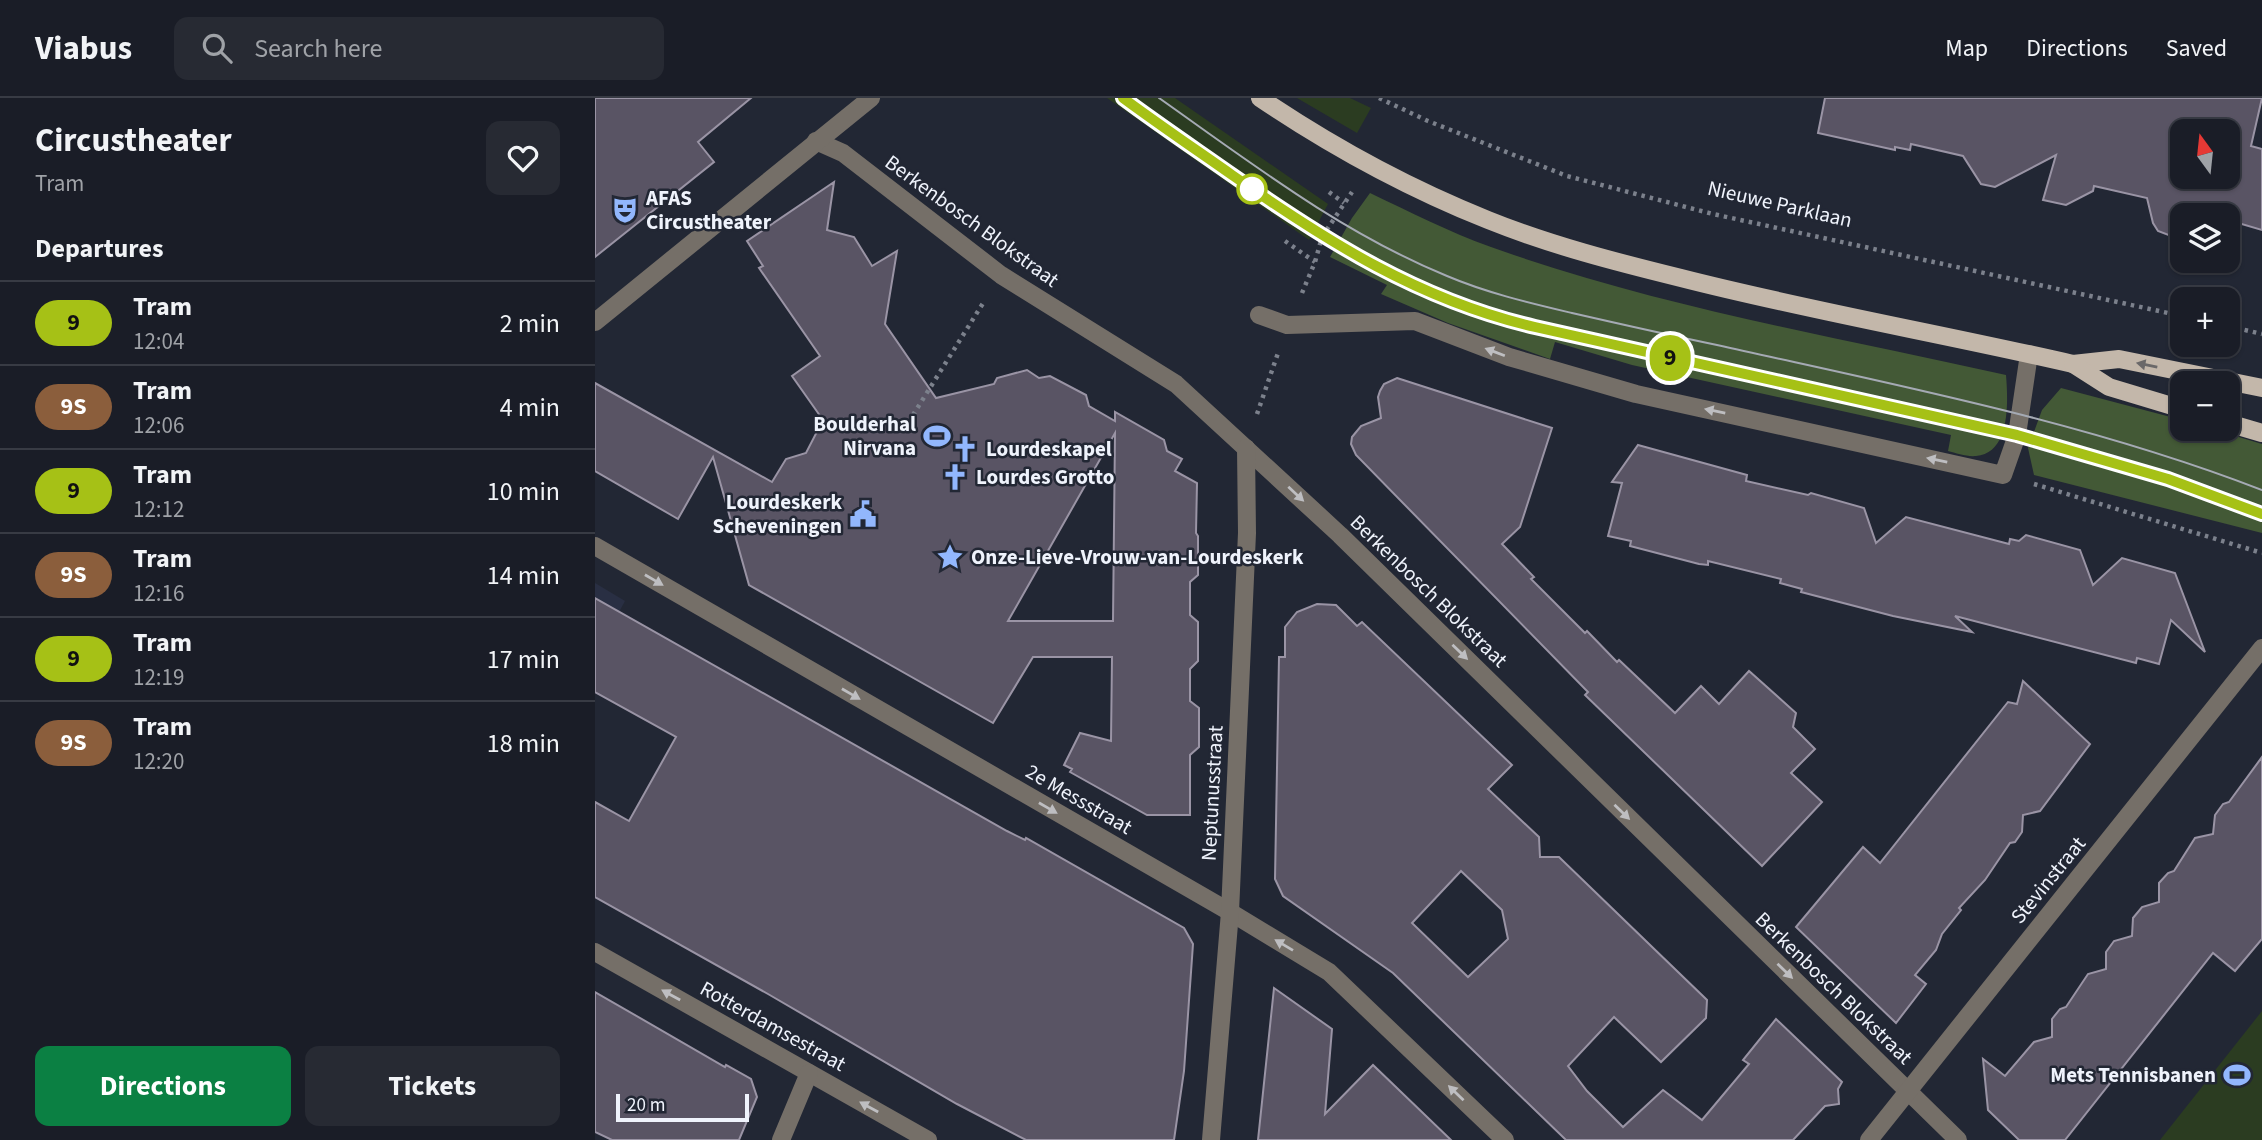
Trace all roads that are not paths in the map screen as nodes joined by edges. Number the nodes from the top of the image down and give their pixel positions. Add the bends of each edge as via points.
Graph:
1 (871, 98) edge
2 (1260, 98) edge
3 (816, 141) junction
4 (1259, 315) dead end
5 (595, 322) edge
6 (2029, 354) junction
7 (2073, 363) junction
8 (2262, 388) edge
9 (2170, 405) edge
10 (2240, 427) edge
11 (2262, 433) edge
12 (1246, 448) junction
13 (595, 546) edge
14 (2262, 648) edge
15 (1230, 912) junction
16 (595, 952) edge
17 (809, 1073) junction
18 (1908, 1092) junction
19 (781, 1140) edge
20 (928, 1140) edge
21 (1210, 1140) edge
22 (1505, 1140) edge
23 (1870, 1140) edge
24 (1958, 1140) edge

1 - 3 street
2 - 6 main road via 1370,165 1488,220 1597,257
3 - 5 street
3 - 12 street, Berkenbosch Blokstraat via 843,153 1000,275 1176,384
6 -> 4 street via 2017,435 2003,475 1636,394 1509,357 1415,321 1287,325
6 - 7 main road
8 -> 7 main road via 2119,359
7 - 9 main road via 2109,387
10 - 11 main road
12 - 15 street, Neptunusstraat via 1247,533
12 -> 18 street, Berkenbosch Blokstraat
13 -> 15 street, 2e Messstraat
14 - 18 street, Stevinstraat
15 - 21 street, Neptunusstraat
22 -> 15 street, 2e Messstraat via 1329,972
17 -> 16 street, Rotterdamsestraat
17 - 19 street
20 -> 17 street, Rotterdamsestraat
18 - 23 street, Stevinstraat
18 - 24 street, Berkenbosch Blokstraat

